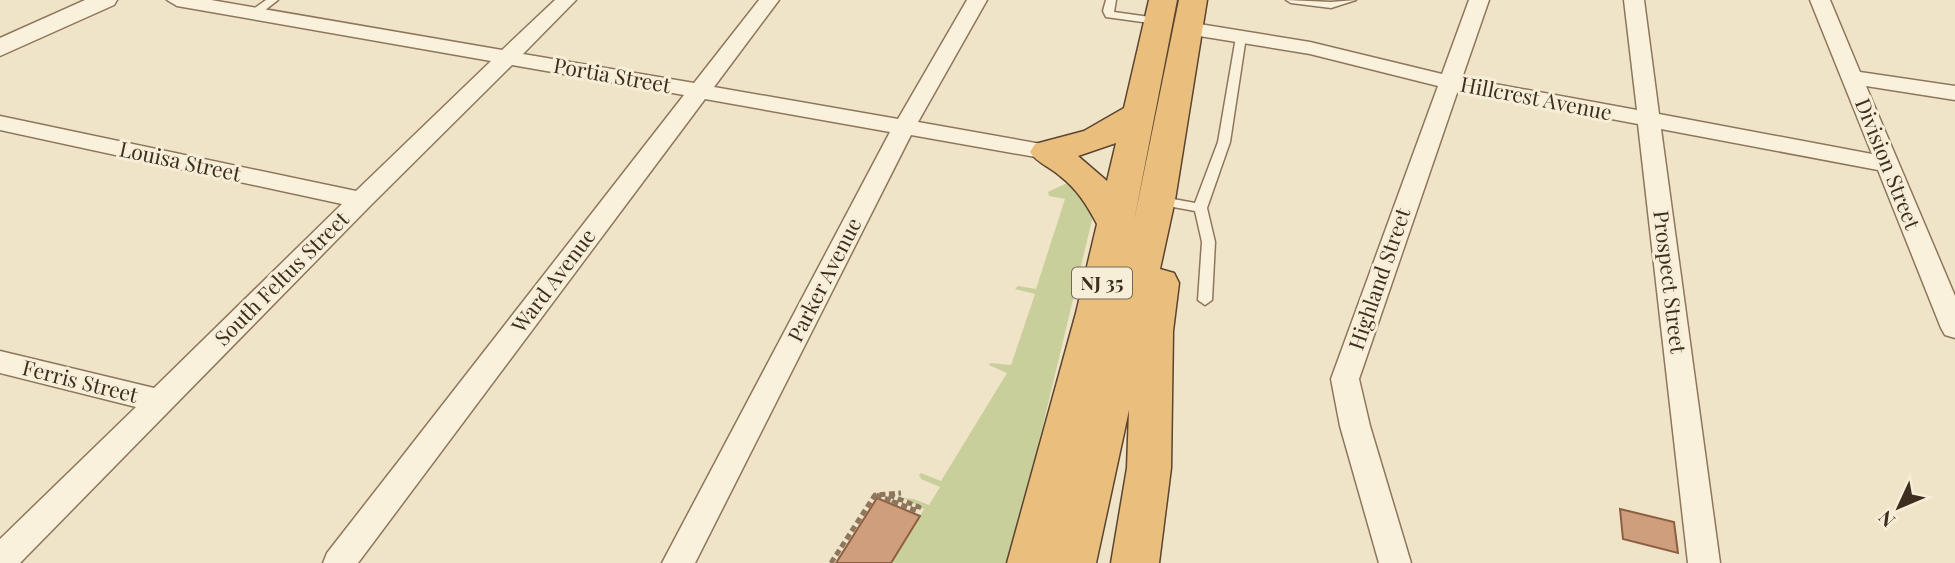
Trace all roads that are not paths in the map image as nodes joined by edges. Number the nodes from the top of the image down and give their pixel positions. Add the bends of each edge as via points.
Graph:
1 (105, 0) edge
2 (177, 0) edge
3 (566, 0) edge
4 (769, 0) edge
5 (977, 0) edge
6 (1111, 0) edge
7 (1291, 0) edge
8 (1351, 0) edge
9 (1479, 0) edge
10 (1634, 0) edge
11 (1820, 0) edge
12 (265, 6) edge
13 (1175, 12) edge
14 (1241, 37) junction
15 (0, 48) edge
16 (508, 58) junction
17 (1852, 77) junction
18 (1449, 82) junction
19 (698, 91) junction
20 (1955, 93) edge
21 (1140, 112) junction
22 (1648, 120) junction
23 (0, 123) edge
24 (903, 129) junction
25 (1047, 152) junction
26 (1886, 164) junction
27 (360, 200) junction
28 (1157, 200) junction
29 (1200, 208) junction
30 (1115, 224) junction
31 (1205, 300) dead end
32 (1955, 328) edge
33 (0, 362) edge
34 (160, 401) junction
35 (0, 561) edge
36 (340, 563) edge
37 (678, 563) edge
38 (1031, 563) edge
39 (1072, 563) edge
40 (1135, 563) edge
41 (1395, 563) edge
42 (1704, 563) edge

1 - 15 street
2 - 12 street, Portia Street
3 - 16 street, South Feltus Street
4 - 19 street, Ward Avenue
5 - 24 street, Parker Avenue
6 - 13 lane via 1110,15
7 - 8 lane via 1331,5
9 - 18 street, Highland Street
10 - 22 street, Prospect Street
11 - 17 street, Division Street
12 - 16 street, Portia Street
13 - 14 street, Hillcrest Avenue
13 - 21 highway, NJ 35
13 - 28 highway, NJ 35
14 - 18 street, Hillcrest Avenue via 1310,48
14 - 29 lane via 1224,142
16 - 19 street, Portia Street
16 - 27 street, South Feltus Street
17 - 20 street
17 - 26 street, Division Street
18 - 22 street, Hillcrest Avenue
18 - 41 street, Highland Street via 1345,379
19 - 24 street, Portia Street
19 - 36 street, Ward Avenue
21 - 25 highway via 1110,135
21 - 30 highway, NJ 35
22 - 26 street, Hillcrest Avenue
22 - 42 street, Prospect Street
23 - 27 street, Louisa Street
24 - 25 street, Portia Street
24 - 37 street, Parker Avenue
25 - 30 highway via 1086,178
26 - 32 street, Division Street
27 - 34 street, South Feltus Street
28 - 29 lane
28 - 39 highway, NJ 35
28 - 40 highway via 1164,258 1153,331 1149,468
29 - 31 lane via 1210,243
30 - 38 highway, NJ 35
33 - 34 street, Ferris Street
34 - 35 street, South Feltus Street

